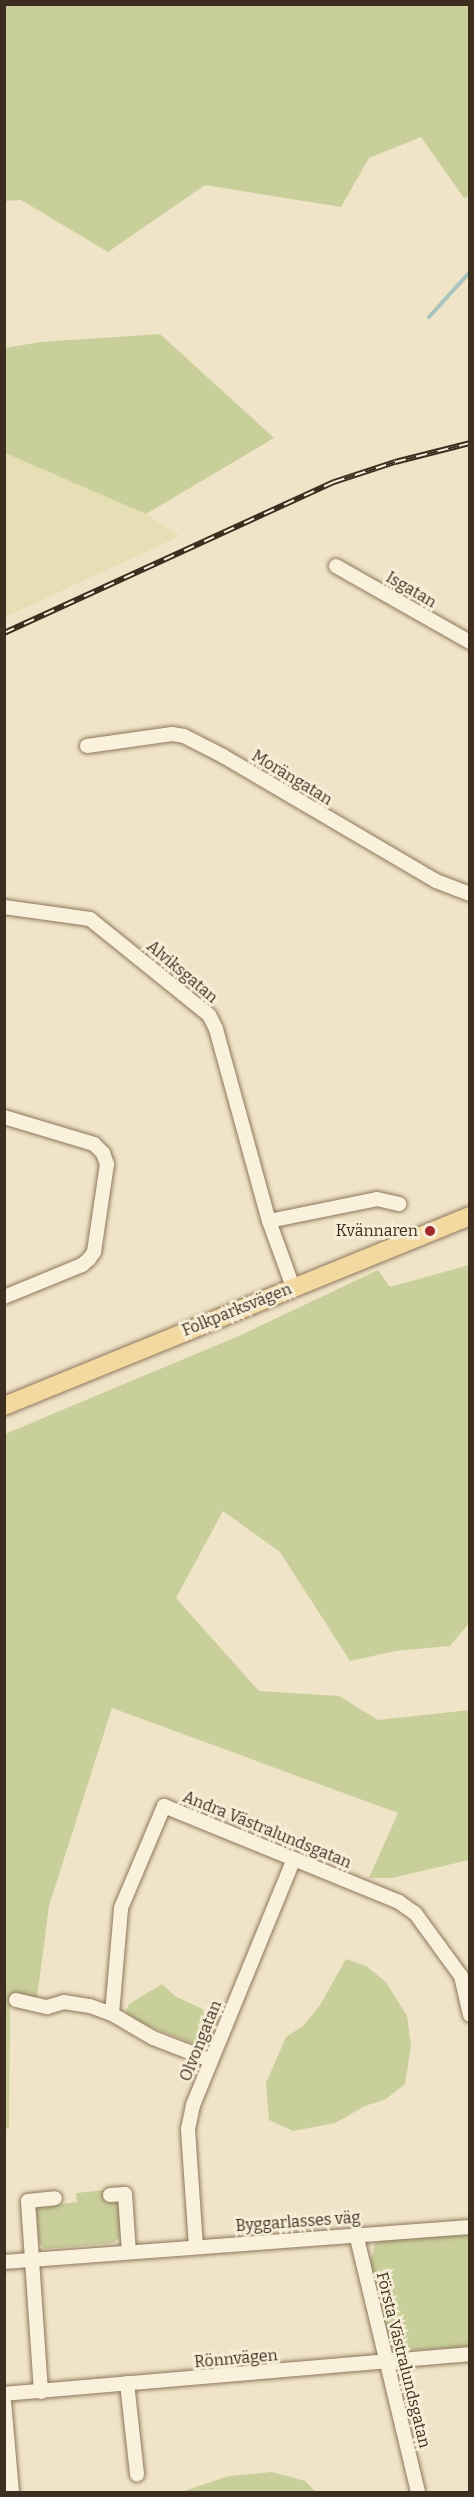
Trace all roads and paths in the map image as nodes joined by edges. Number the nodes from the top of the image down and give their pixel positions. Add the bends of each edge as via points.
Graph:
1 (336, 566) dead end
2 (470, 642) edge
3 (87, 746) dead end
4 (470, 894) edge
5 (4, 907) edge
6 (4, 1117) edge
7 (399, 1204) dead end
8 (470, 1216) edge
9 (269, 1221) junction
10 (293, 1287) junction
11 (4, 1297) edge
12 (4, 1406) edge
13 (294, 1859) junction
14 (16, 2000) dead end
15 (112, 2014) junction
16 (470, 2015) edge
17 (210, 2060) junction
18 (110, 2195) dead end
19 (55, 2198) dead end
20 (470, 2227) edge
21 (356, 2234) junction
22 (196, 2247) junction
23 (129, 2252) junction
24 (31, 2260) junction
25 (4, 2262) edge
26 (470, 2354) edge
27 (386, 2361) junction
28 (127, 2383) junction
29 (41, 2392) junction
30 (4, 2394) edge
31 (4, 2401) edge
32 (137, 2474) dead end
33 (12, 2493) edge
34 (418, 2493) edge

1 - 2 street, Isgatan
3 - 4 street, Morängatan via 164,734 184,736 436,881
5 - 9 street, Alviksgatan via 90,919 209,1015
6 - 11 street via 94,1144 104,1153 106,1164 94,1252 82,1265
7 - 9 street via 377,1199
8 - 10 main road, Folkparksvägen
9 - 10 street, Alviksgatan
10 - 12 main road, Folkparksvägen
13 - 15 street, Andra Västralundsgatan via 164,1806 121,1908
13 - 16 street, Andra Västralundsgatan via 399,1902 415,1913 461,1976
13 - 17 street, Olvongatan
14 - 15 street via 47,2007 64,2002
15 - 17 street via 153,2038
17 - 22 street, Olvongatan via 188,2129
18 - 23 street via 125,2194
19 - 24 street via 28,2201
20 - 21 street, Byggarlasses väg
21 - 22 street, Byggarlasses väg
21 - 27 street, Första Västralundsgatan
22 - 23 street, Byggarlasses väg
23 - 24 street, Byggarlasses väg
24 - 25 street, Byggarlasses väg
24 - 29 street
26 - 27 street, Rönnvägen
27 - 28 street, Rönnvägen
27 - 34 street, Första Västralundsgatan
28 - 29 street, Rönnvägen
28 - 32 street
29 - 30 street, Rönnvägen
31 - 33 street

